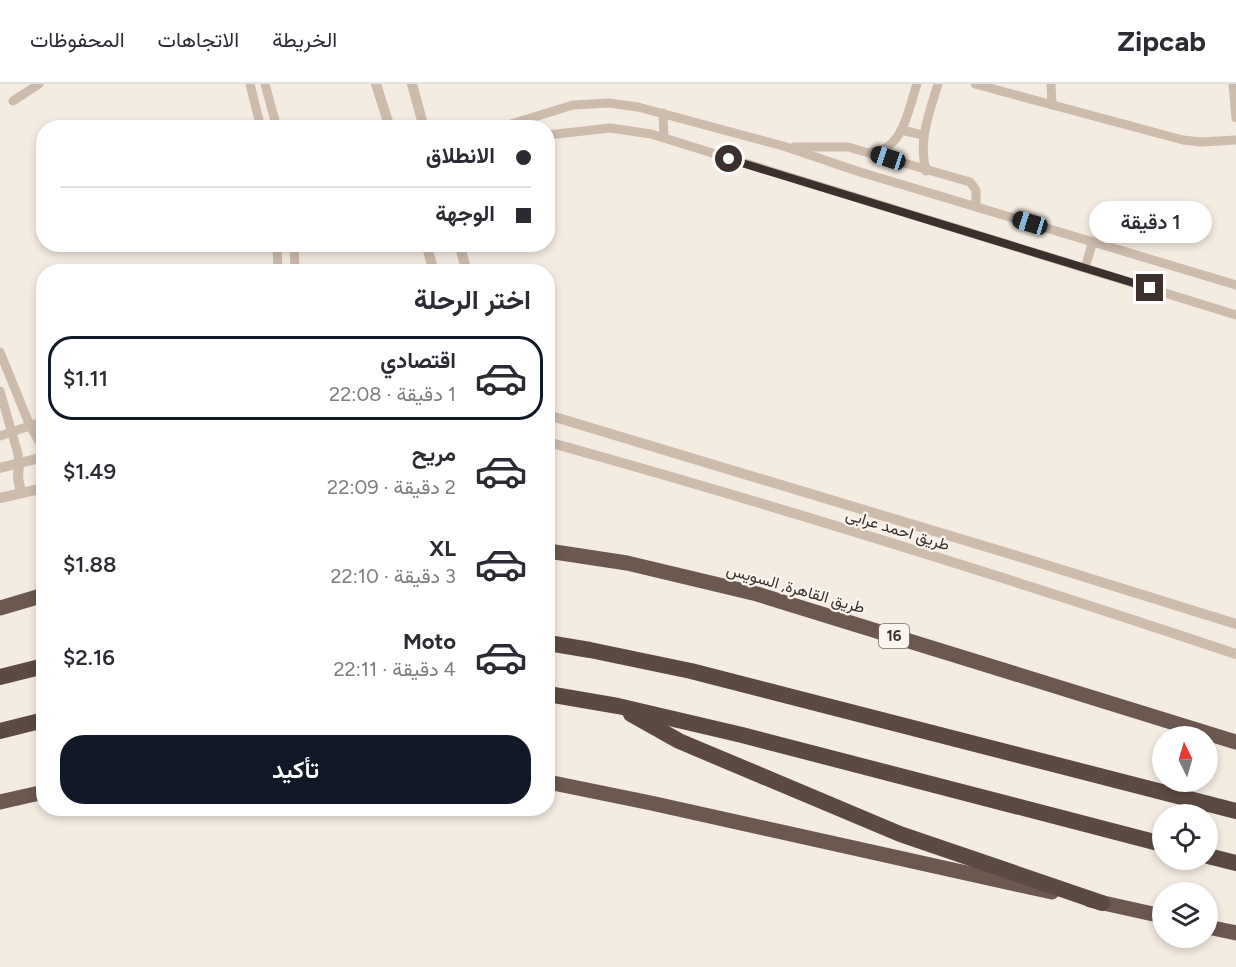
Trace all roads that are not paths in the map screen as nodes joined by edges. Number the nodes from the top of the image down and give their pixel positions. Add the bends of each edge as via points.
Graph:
1 (39, 84) edge
2 (250, 84) edge
3 (265, 84) edge
4 (376, 84) edge
5 (412, 84) edge
6 (917, 84) edge
7 (938, 84) edge
8 (975, 84) edge
9 (1051, 84) edge
10 (1233, 84) edge
11 (13, 101) dead end
12 (1052, 105) junction
13 (663, 113) junction
14 (1236, 118) edge
15 (259, 120) edge
16 (275, 120) edge
17 (387, 120) edge
18 (424, 120) edge
19 (524, 120) edge
20 (902, 130) junction
21 (555, 134) edge
22 (923, 135) junction
23 (664, 138) junction
24 (1236, 140) edge
25 (783, 146) junction
26 (869, 152) junction
27 (926, 171) junction
28 (976, 207) junction
29 (1093, 241) junction
30 (1085, 268) junction
31 (1236, 285) edge
32 (1236, 315) edge
33 (0, 352) edge
34 (0, 391) edge
35 (555, 417) edge
36 (36, 424) edge
37 (30, 426) junction
38 (36, 427) edge
39 (12, 431) junction
40 (0, 436) edge
41 (36, 436) edge
42 (555, 444) edge
43 (36, 459) edge
44 (19, 463) junction
45 (0, 468) edge
46 (36, 490) edge
47 (21, 493) junction
48 (0, 498) edge
49 (555, 552) edge
50 (36, 597) edge
51 (0, 608) edge
52 (1236, 624) edge
53 (555, 644) edge
54 (1236, 654) edge
55 (36, 668) edge
56 (0, 670) edge
57 (27, 670) junction
58 (0, 677) edge
59 (555, 695) edge
60 (618, 706) junction
61 (36, 722) edge
62 (0, 731) edge
63 (1236, 742) edge
64 (555, 783) edge
65 (36, 794) edge
66 (0, 802) edge
67 (1236, 811) edge
68 (1152, 841) edge
69 (1218, 858) edge
70 (1236, 863) edge
71 (1102, 903) junction
72 (1152, 914) edge
73 (1218, 929) edge
74 (1236, 933) edge

1 - 11 street
2 - 15 street
3 - 16 street
4 - 17 street
5 - 18 street
6 - 20 street
7 - 22 street
8 - 12 street
9 - 12 street
10 - 14 street
12 - 24 street via 1182,140
13 - 19 street via 624,104 585,104
13 - 23 street
13 - 25 street
20 - 22 street
20 - 26 street via 887,148
21 - 23 street via 610,128
22 - 27 street
23 - 30 street
25 - 26 street via 833,146
25 - 28 street
26 - 27 street
27 - 28 street via 970,182 976,190
28 - 29 street
29 - 30 street
29 - 31 street
30 - 32 street
33 - 37 street
34 - 39 street
35 - 52 street, طريق احمد عرابى
36 - 37 street
37 - 38 street
37 - 39 street
37 - 41 street
39 - 40 street
39 - 44 street
42 - 54 street, طريق احمد عرابى via 1035,587
43 - 44 street
44 - 45 street
44 - 47 street
46 - 47 street
47 - 48 street
49 - 63 highway, طريق القاهرة, السويس / 16 via 627,563 757,594
50 - 51 highway
53 - 67 highway via 691,671
55 - 57 highway
56 - 57 highway
57 - 58 highway
59 - 60 highway
60 - 68 highway
60 - 71 highway via 679,741 900,834
61 - 62 highway
64 - 71 highway
65 - 66 highway
69 - 70 highway
71 - 72 highway
73 - 74 highway

